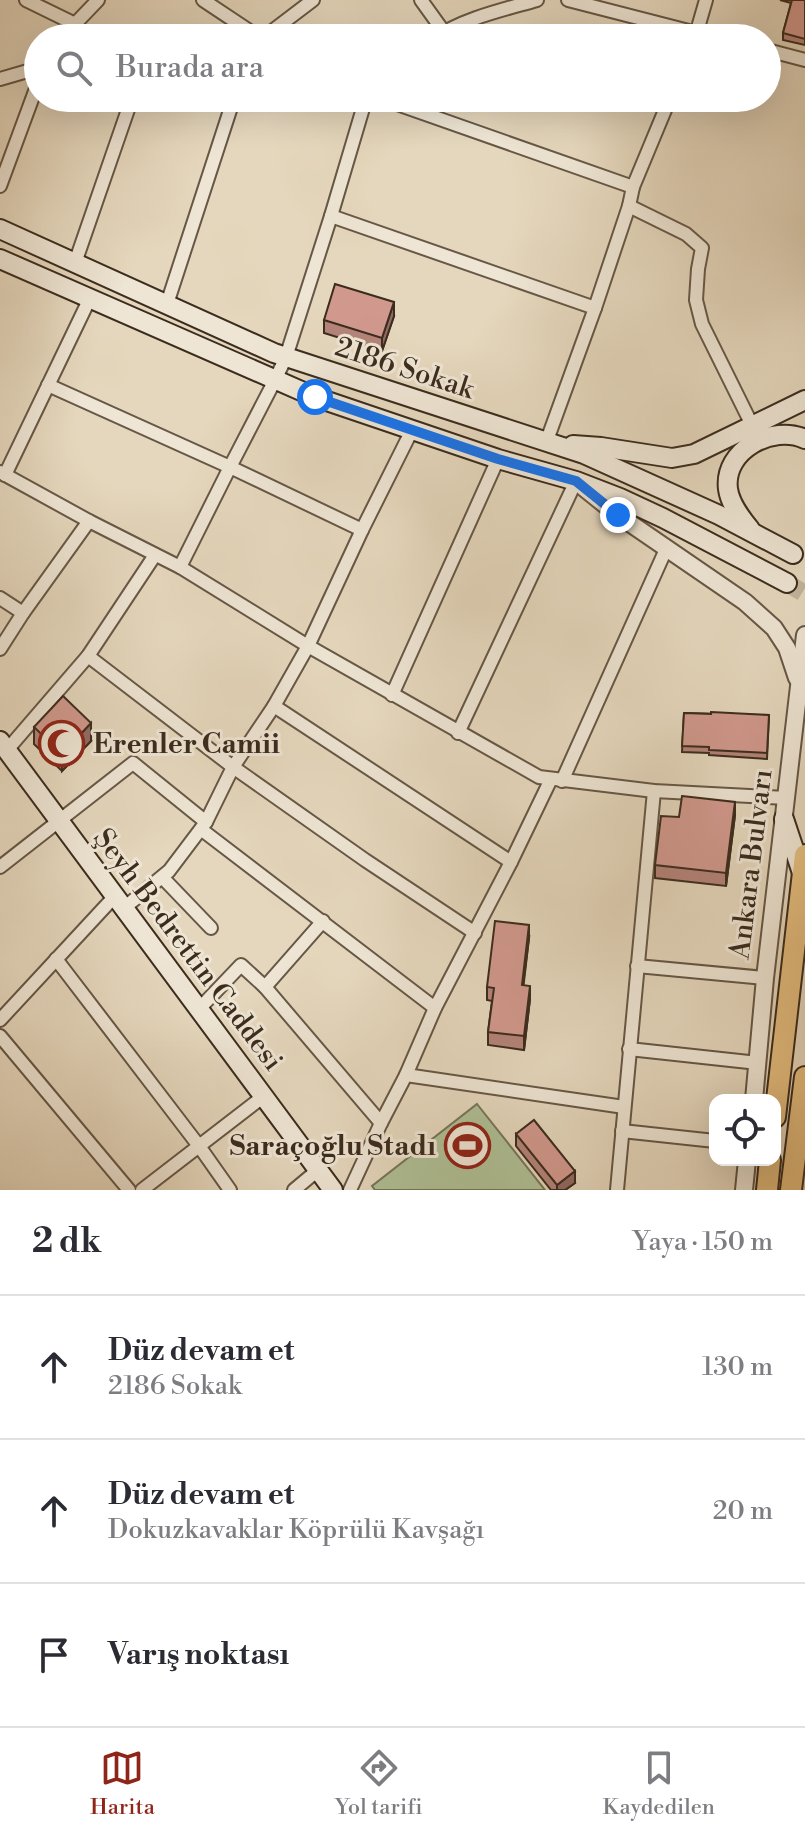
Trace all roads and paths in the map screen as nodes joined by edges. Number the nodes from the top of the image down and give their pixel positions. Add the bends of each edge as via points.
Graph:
1 (26, 0) edge
2 (98, 0) edge
3 (203, 0) edge
4 (313, 0) edge
5 (421, 0) edge
6 (537, 0) edge
7 (568, 0) edge
8 (706, 0) edge
9 (75, 24) joint
10 (240, 24) edge
11 (280, 24) edge
12 (434, 24) edge
13 (465, 24) edge
14 (653, 24) edge
15 (699, 24) edge
16 (781, 54) edge
17 (805, 60) edge
18 (24, 72) edge
19 (0, 79) edge
20 (27, 112) edge
21 (127, 112) edge
22 (229, 112) edge
23 (362, 112) edge
24 (420, 112) edge
25 (664, 112) edge
26 (0, 186) edge
27 (633, 187) junction
28 (629, 206) junction
29 (331, 216) junction
30 (0, 229) edge
31 (0, 259) edge
32 (75, 263) junction
33 (90, 298) junction
34 (167, 304) junction
35 (595, 308) junction
36 (286, 357) junction
37 (275, 380) junction
38 (48, 385) junction
39 (805, 400) edge
40 (752, 425) junction
41 (412, 430) junction
42 (805, 439) edge
43 (546, 443) junction
44 (498, 459) junction
45 (230, 467) junction
46 (2, 474) edge
47 (576, 481) junction
48 (89, 521) junction
49 (362, 530) junction
50 (754, 534) junction
51 (667, 547) junction
52 (793, 554) dead end
53 (155, 555) junction
54 (180, 567) junction
55 (787, 583) tunnel mouth
56 (0, 598) edge
57 (23, 613) junction
58 (805, 635) edge
59 (308, 646) junction
60 (0, 649) edge
61 (88, 656) junction
62 (799, 685) junction
63 (392, 695) junction
64 (274, 706) junction
65 (458, 733) junction
66 (4, 746) edge
67 (233, 767) junction
68 (556, 780) junction
69 (654, 791) junction
70 (787, 798) junction
71 (784, 819) junction
72 (60, 822) junction
73 (204, 826) junction
74 (511, 862) junction
75 (804, 865) edge
76 (0, 867) edge
77 (162, 877) junction
78 (120, 902) junction
79 (323, 921) junction
80 (211, 928) dead end
81 (475, 933) junction
82 (56, 959) junction
83 (637, 966) junction
84 (765, 978) junction
85 (265, 987) junction
86 (435, 1008) junction
87 (199, 1009) junction
88 (0, 1020) edge
89 (0, 1036) edge
90 (629, 1049) junction
91 (758, 1063) junction
92 (406, 1075) junction
93 (805, 1077) edge
94 (755, 1094) edge
95 (778, 1094) edge
96 (264, 1096) junction
97 (624, 1107) junction
98 (800, 1116) junction
99 (381, 1123) junction
100 (622, 1131) junction
101 (709, 1140) edge
102 (199, 1146) junction
103 (746, 1166) edge
104 (766, 1166) edge
105 (768, 1166) edge
106 (318, 1170) junction
107 (129, 1190) edge
108 (142, 1190) edge
109 (230, 1190) edge
110 (294, 1190) edge
111 (333, 1190) edge
112 (350, 1190) edge
113 (617, 1190) edge
114 (744, 1190) edge
115 (758, 1190) edge
116 (767, 1190) edge
117 (791, 1190) edge
118 (800, 1190) edge

1 - 9 street
2 - 9 street
3 - 10 street
4 - 11 street
5 - 12 street
6 - 13 street
7 - 14 street
8 - 15 street
16 - 17 street
18 - 19 street
20 - 26 street
21 - 32 street
22 - 34 street
23 - 29 street
24 - 27 street
25 - 27 street
27 - 28 street
28 - 35 street
28 - 40 street via 686,234 702,248 696,300 702,324
29 - 35 street
29 - 36 street
30 - 32 main road, 2186 Sokak
31 - 33 main road, 2186 Sokak
32 - 34 main road, 2186 Sokak
33 - 37 main road, 2186 Sokak
33 - 38 street
34 - 36 main road, 2186 Sokak
35 - 43 street
36 - 37 street
36 - 43 main road, 2186 Sokak
37 - 41 main road, 2186 Sokak
37 - 45 street
38 - 45 street
38 - 46 street
39 - 40 main road
40 - 43 main road via 694,454 672,458
41 - 44 main road, 2186 Sokak
41 - 49 street
42 - 50 main road via 791,434 765,437 739,455 728,489
43 - 50 main road, 2186 Sokak via 584,454
44 - 47 main road, 2186 Sokak
44 - 63 street
45 - 49 street
45 - 54 street
46 - 48 street
47 - 51 street
47 - 55 main road, 2186 Sokak via 663,518
47 - 65 street
48 - 53 street
48 - 57 street
49 - 59 street
50 - 52 main road, 2186 Sokak
51 - 62 street via 774,628
51 - 68 street
53 - 54 street
53 - 61 street
54 - 59 street
56 - 57 street
57 - 60 street
58 - 62 street, Ankara Bulvarı
59 - 63 street
59 - 64 street
61 - 66 street
61 - 67 street
62 - 70 street, Ankara Bulvarı
63 - 65 street
64 - 67 street
64 - 74 street
65 - 68 street via 539,777
66 - 72 main road, Şeyh Bedrettin Caddesi
67 - 73 street
67 - 81 street
68 - 69 street
68 - 74 street
69 - 70 street
69 - 83 street
70 - 71 street, Ankara Bulvarı
71 - 75 main road
71 - 84 street, Ankara Bulvarı
72 - 73 street via 133,763
72 - 76 street
72 - 78 main road, Şeyh Bedrettin Caddesi
73 - 77 street
73 - 79 street
74 - 81 street
75 - 95 main road, Ankara Bulvarı
77 - 78 street
77 - 80 street
78 - 82 street
78 - 87 main road, Şeyh Bedrettin Caddesi
79 - 85 street
79 - 86 street
81 - 86 street
82 - 88 street
82 - 102 street
83 - 84 street
83 - 90 street
84 - 91 street, Ankara Bulvarı
85 - 87 street via 241,965
85 - 99 street
86 - 92 street
87 - 96 main road, Şeyh Bedrettin Caddesi
89 - 107 street
90 - 91 street
90 - 97 street
91 - 94 street, Ankara Bulvarı
92 - 97 street
92 - 99 street
93 - 98 main road
96 - 102 street
96 - 106 main road, Şeyh Bedrettin Caddesi
97 - 100 street
98 - 117 main road
98 - 118 main road
99 - 112 street
100 - 101 street
100 - 113 street
102 - 108 street
102 - 109 street
103 - 114 street
104 - 115 main road
105 - 116 main road
106 - 110 street
106 - 111 main road, Şeyh Bedrettin Caddesi

